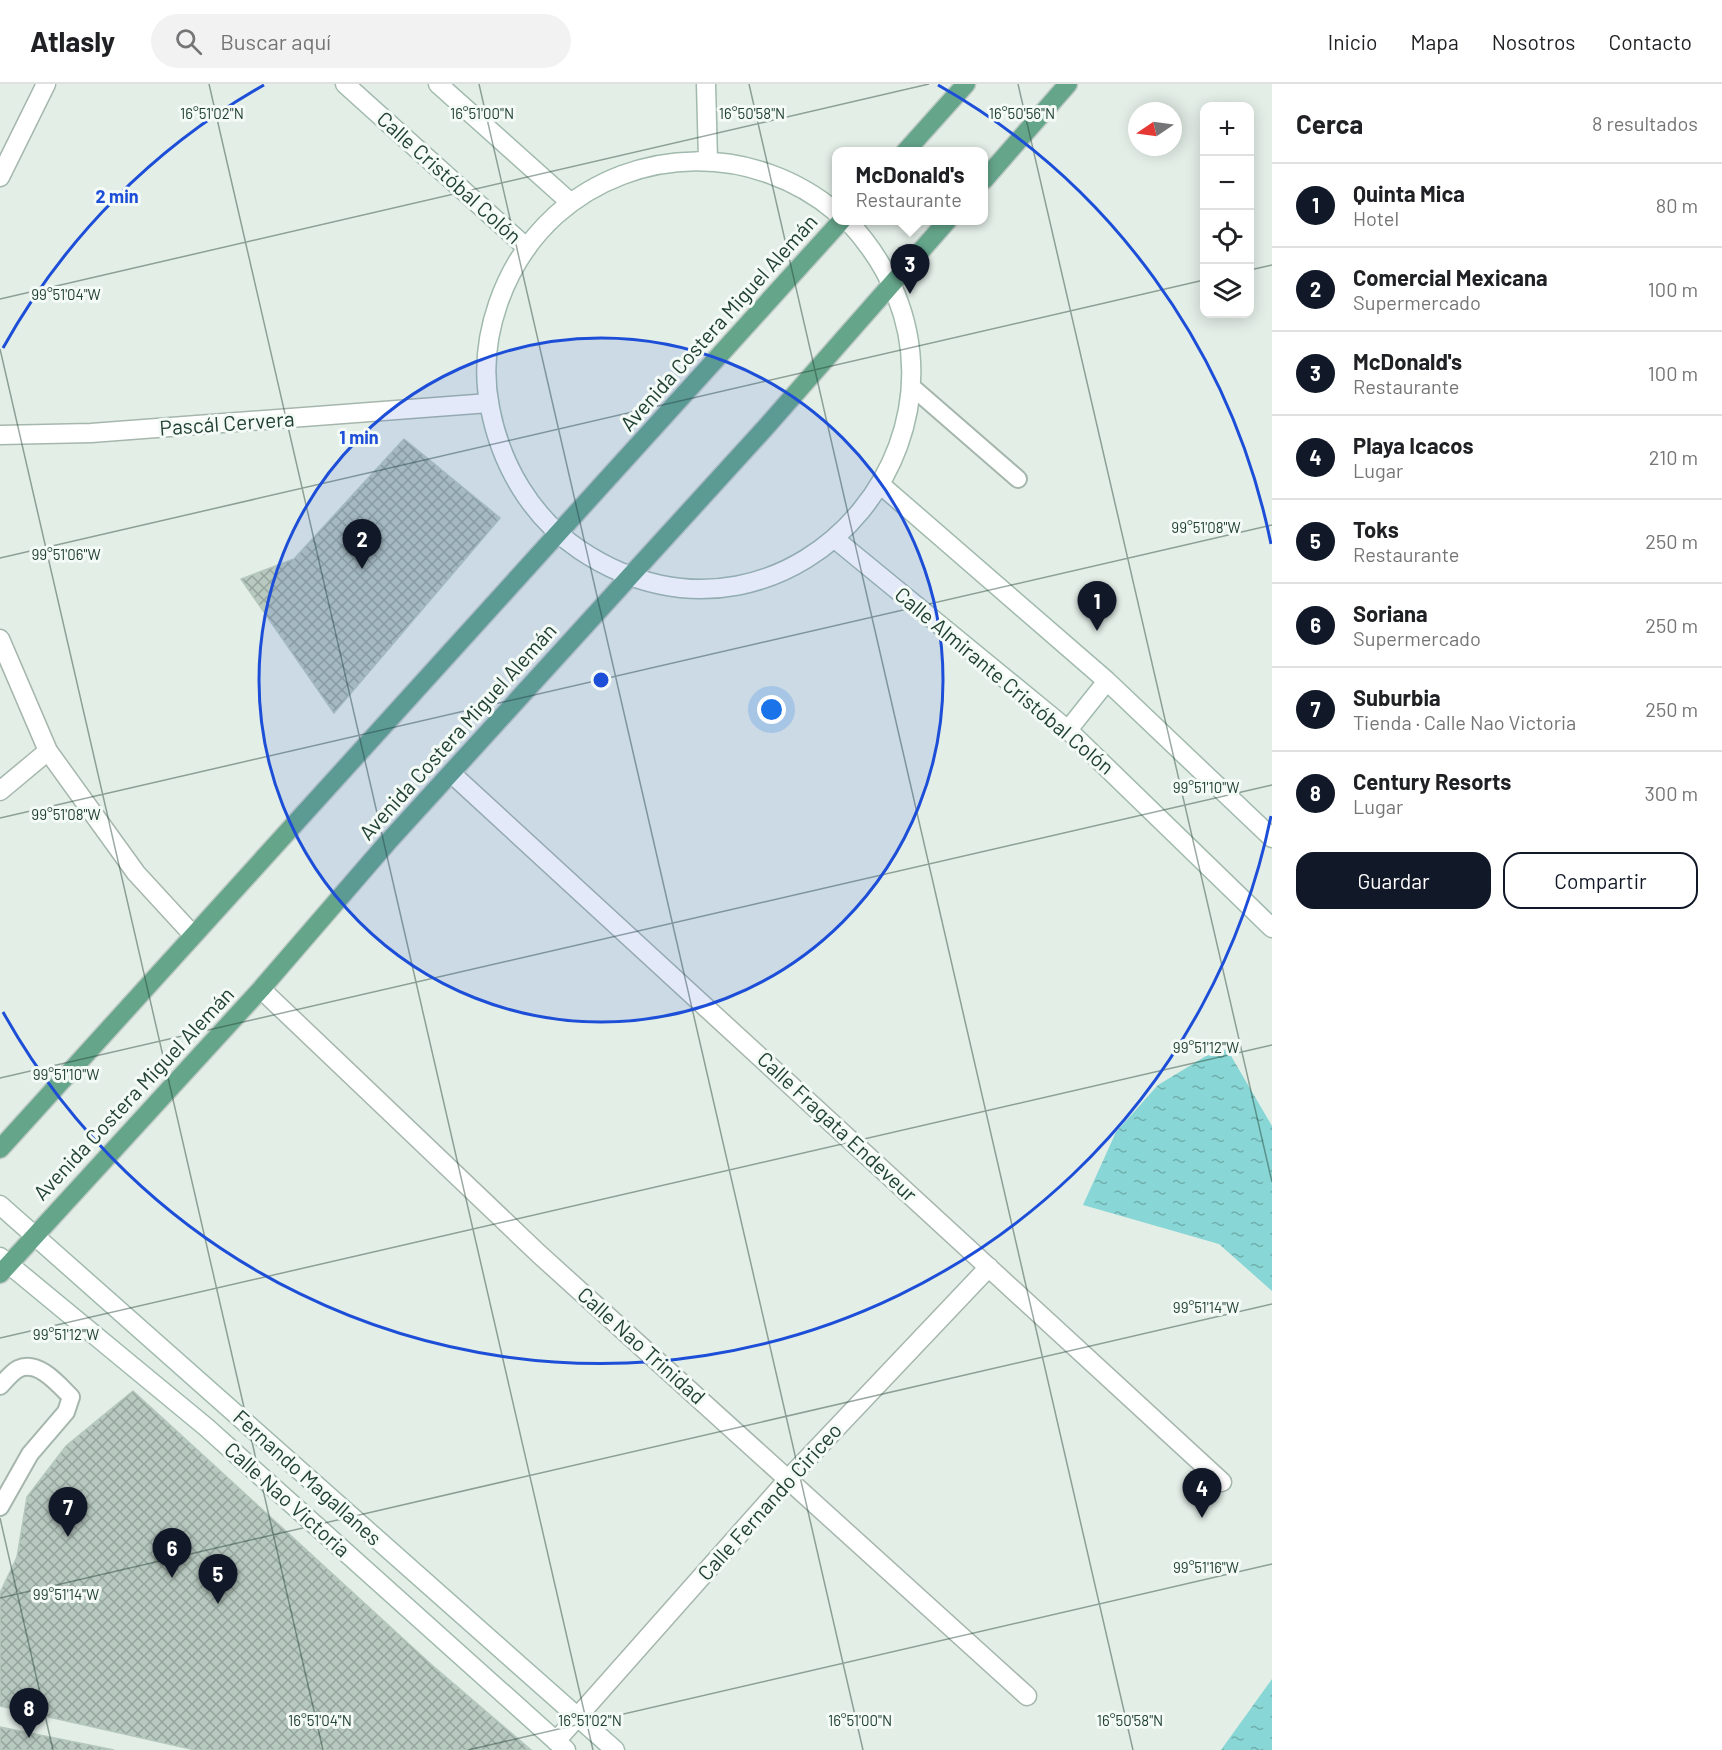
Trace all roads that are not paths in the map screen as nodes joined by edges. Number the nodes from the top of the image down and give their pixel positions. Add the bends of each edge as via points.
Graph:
1 (46, 84) edge
2 (345, 84) edge
3 (438, 84) edge
4 (706, 84) edge
5 (966, 84) edge
6 (1068, 84) edge
7 (909, 147) edge
8 (708, 160) junction
9 (988, 175) edge
10 (0, 177) edge
11 (571, 203) junction
12 (832, 208) edge
13 (839, 225) edge
14 (849, 225) edge
15 (944, 225) edge
16 (527, 248) junction
17 (892, 284) junction
18 (911, 386) junction
19 (489, 403) junction
20 (0, 435) edge
21 (1018, 479) dead end
22 (881, 485) junction
23 (558, 533) junction
24 (835, 538) junction
25 (631, 576) junction
26 (0, 639) edge
27 (1107, 681) junction
28 (1068, 730) junction
29 (48, 752) junction
30 (451, 773) junction
31 (0, 791) edge
32 (1272, 838) edge
33 (1272, 927) edge
34 (193, 935) junction
35 (261, 989) junction
36 (0, 1149) edge
37 (0, 1205) edge
38 (34, 1236) junction
39 (3, 1265) edge
40 (989, 1267) junction
41 (0, 1386) edge
42 (789, 1478) junction
43 (1222, 1482) dead end
44 (4, 1485) edge
45 (0, 1507) edge
46 (1027, 1696) dead end
47 (577, 1717) junction
48 (561, 1746) edge
49 (615, 1750) edge

1 - 10 main road
2 - 16 main road, Calle Cristóbal Colón
3 - 11 main road
4 - 8 main road
5 - 7 main road
6 - 9 main road
8 - 11 main road via 634,170
8 - 12 main road via 758,168 804,188
11 - 16 main road
13 - 23 main road, Avenida Costera Miguel Alemán
14 - 17 main road via 871,249
15 - 17 main road, Avenida Costera Miguel Alemán
16 - 19 main road via 508,280 493,322 488,349
17 - 18 main road via 908,334
17 - 25 main road, Avenida Costera Miguel Alemán
18 - 21 lane
18 - 22 main road via 902,438
19 - 20 main road, Pascál Cervera via 114,432
19 - 23 main road via 501,452 512,475 540,516
22 - 24 main road via 860,514
22 - 27 main road
23 - 25 main road via 592,558
23 - 34 main road, Avenida Costera Miguel Alemán
24 - 25 main road via 789,568 738,584 684,587
24 - 28 main road, Calle Almirante Cristóbal Colón
25 - 30 main road, Avenida Costera Miguel Alemán
26 - 29 main road
27 - 28 main road
27 - 32 main road
28 - 33 main road, Calle Almirante Cristóbal Colón
29 - 31 main road
29 - 34 main road via 136,873
30 - 35 main road, Avenida Costera Miguel Alemán
30 - 40 main road, Calle Fragata Endeveur
34 - 36 main road, Avenida Costera Miguel Alemán
35 - 38 main road, Avenida Costera Miguel Alemán
35 - 42 main road, Calle Nao Trinidad via 539,1254
37 - 38 main road, Fernando Magallanes
38 - 39 main road, Avenida Costera Miguel Alemán
38 - 47 main road, Fernando Magallanes
39 - 48 main road, Calle Nao Victoria via 206,1427
40 - 42 main road, Calle Fernando Ciriceo
40 - 43 main road, Calle Fragata Endeveur
41 - 44 lane via 18,1368 31,1367 51,1376 71,1397 66,1412
42 - 46 main road, Calle Nao Trinidad
42 - 47 main road, Calle Fernando Ciriceo
44 - 45 lane
47 - 48 main road, Calle Fernando Ciriceo
47 - 49 main road, Fernando Magallanes

